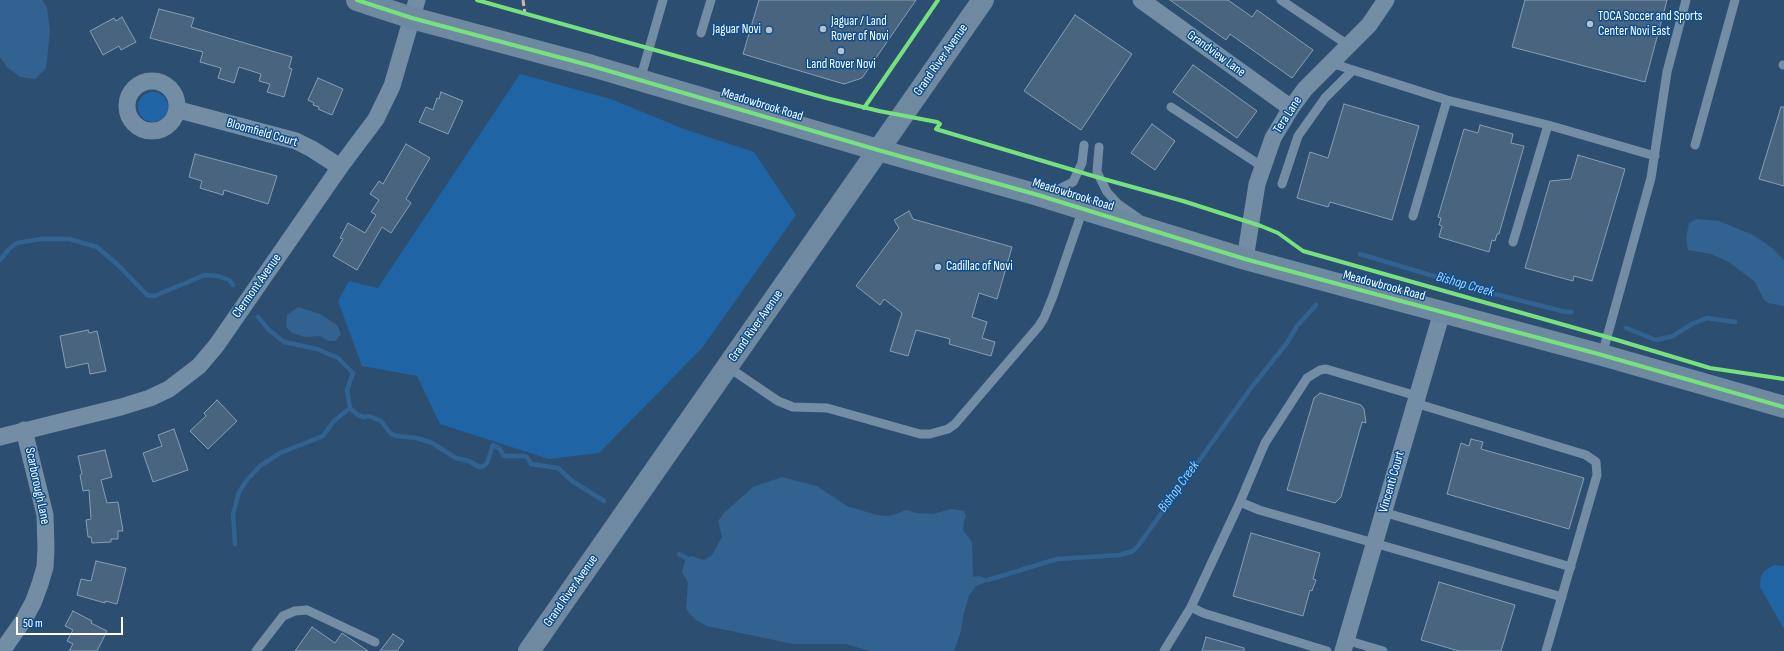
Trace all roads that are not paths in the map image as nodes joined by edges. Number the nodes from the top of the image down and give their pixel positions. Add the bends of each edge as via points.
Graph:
1 (357, 0) edge
2 (663, 0) edge
3 (710, 0) edge
4 (983, 0) edge
5 (1141, 0) edge
6 (1281, 0) edge
7 (1386, 0) edge
8 (1686, 0) edge
9 (1735, 0) edge
10 (414, 9) edge
11 (701, 33) dead end
12 (1348, 45) junction
13 (1331, 62) junction
14 (1353, 70) junction
15 (640, 80) junction
16 (1447, 100) junction
17 (1170, 107) dead end
18 (1291, 108) junction
19 (178, 110) dead end
20 (1548, 125) junction
21 (1084, 145) dead end
22 (1695, 145) dead end
23 (1099, 147) dead end
24 (878, 150) junction
25 (1655, 156) junction
26 (340, 167) junction
27 (1263, 167) junction
28 (1282, 184) dead end
29 (1038, 195) junction
30 (1083, 209) junction
31 (1413, 216) dead end
32 (1159, 232) junction
33 (1513, 242) dead end
34 (1245, 259) junction
35 (1442, 312) junction
36 (1602, 355) junction
37 (728, 367) junction
38 (1416, 400) junction
39 (1784, 407) edge
40 (24, 430) junction
41 (0, 437) edge
42 (1240, 502) junction
43 (1383, 512) junction
44 (1374, 543) junction
45 (1571, 567) junction
46 (1562, 597) junction
47 (1191, 607) junction
48 (375, 642) dead end
49 (1344, 645) edge
50 (2, 651) edge
51 (256, 651) edge
52 (529, 651) edge
53 (1164, 651) edge
54 (1327, 651) edge
55 (1383, 651) edge
56 (1546, 651) edge

1 - 10 street, Meadowbrook Road
2 - 15 lane
3 - 11 lane
4 - 24 street, Grand River Avenue
5 - 18 street, Grandview Lane
6 - 12 lane
7 - 12 street, Tera Lane via 1369,25
8 - 25 lane via 1667,72
9 - 22 lane
10 - 15 street, Meadowbrook Road
10 - 26 street, Clermont Avenue via 385,103
12 - 13 street, Tera Lane
13 - 14 lane
13 - 18 street, Tera Lane
14 - 16 lane
14 - 28 lane via 1324,98 1298,136
15 - 24 street, Meadowbrook Road
16 - 20 lane
16 - 31 lane
17 - 27 lane
18 - 27 street, Tera Lane via 1273,138
19 - 26 street, Bloomfield Court via 296,141
20 - 25 lane
20 - 33 lane
21 - 29 lane via 1082,163 1073,182
23 - 32 lane via 1097,172 1107,192 1118,204
24 - 29 street, Meadowbrook Road
24 - 37 street, Grand River Avenue
25 - 36 lane
26 - 40 street, Clermont Avenue via 216,346 191,374 150,398
27 - 34 street, Tera Lane
29 - 30 street, Meadowbrook Road
30 - 32 street, Meadowbrook Road
30 - 37 lane via 1044,318 955,424 948,429 920,434 827,408 793,407 778,401
32 - 34 street, Meadowbrook Road
34 - 35 street, Meadowbrook Road
35 - 36 street, Meadowbrook Road
35 - 38 street, Vincenti Court
36 - 39 street, Meadowbrook Road
37 - 52 street, Grand River Avenue
38 - 42 lane via 1326,369 1314,373 1301,385 1265,443
38 - 43 street, Vincenti Court
38 - 45 lane via 1586,454 1596,462 1597,475
40 - 41 street, Clermont Avenue
40 - 50 street, Scarborough Lane via 45,515 45,567 33,603
42 - 44 lane via 1258,510
42 - 47 lane
43 - 44 street, Vincenti Court
43 - 45 lane
44 - 46 lane
44 - 49 street, Vincenti Court
45 - 46 lane
46 - 56 lane
47 - 53 lane
47 - 54 lane via 1203,613
48 - 51 lane via 307,610 283,616
49 - 55 lane

